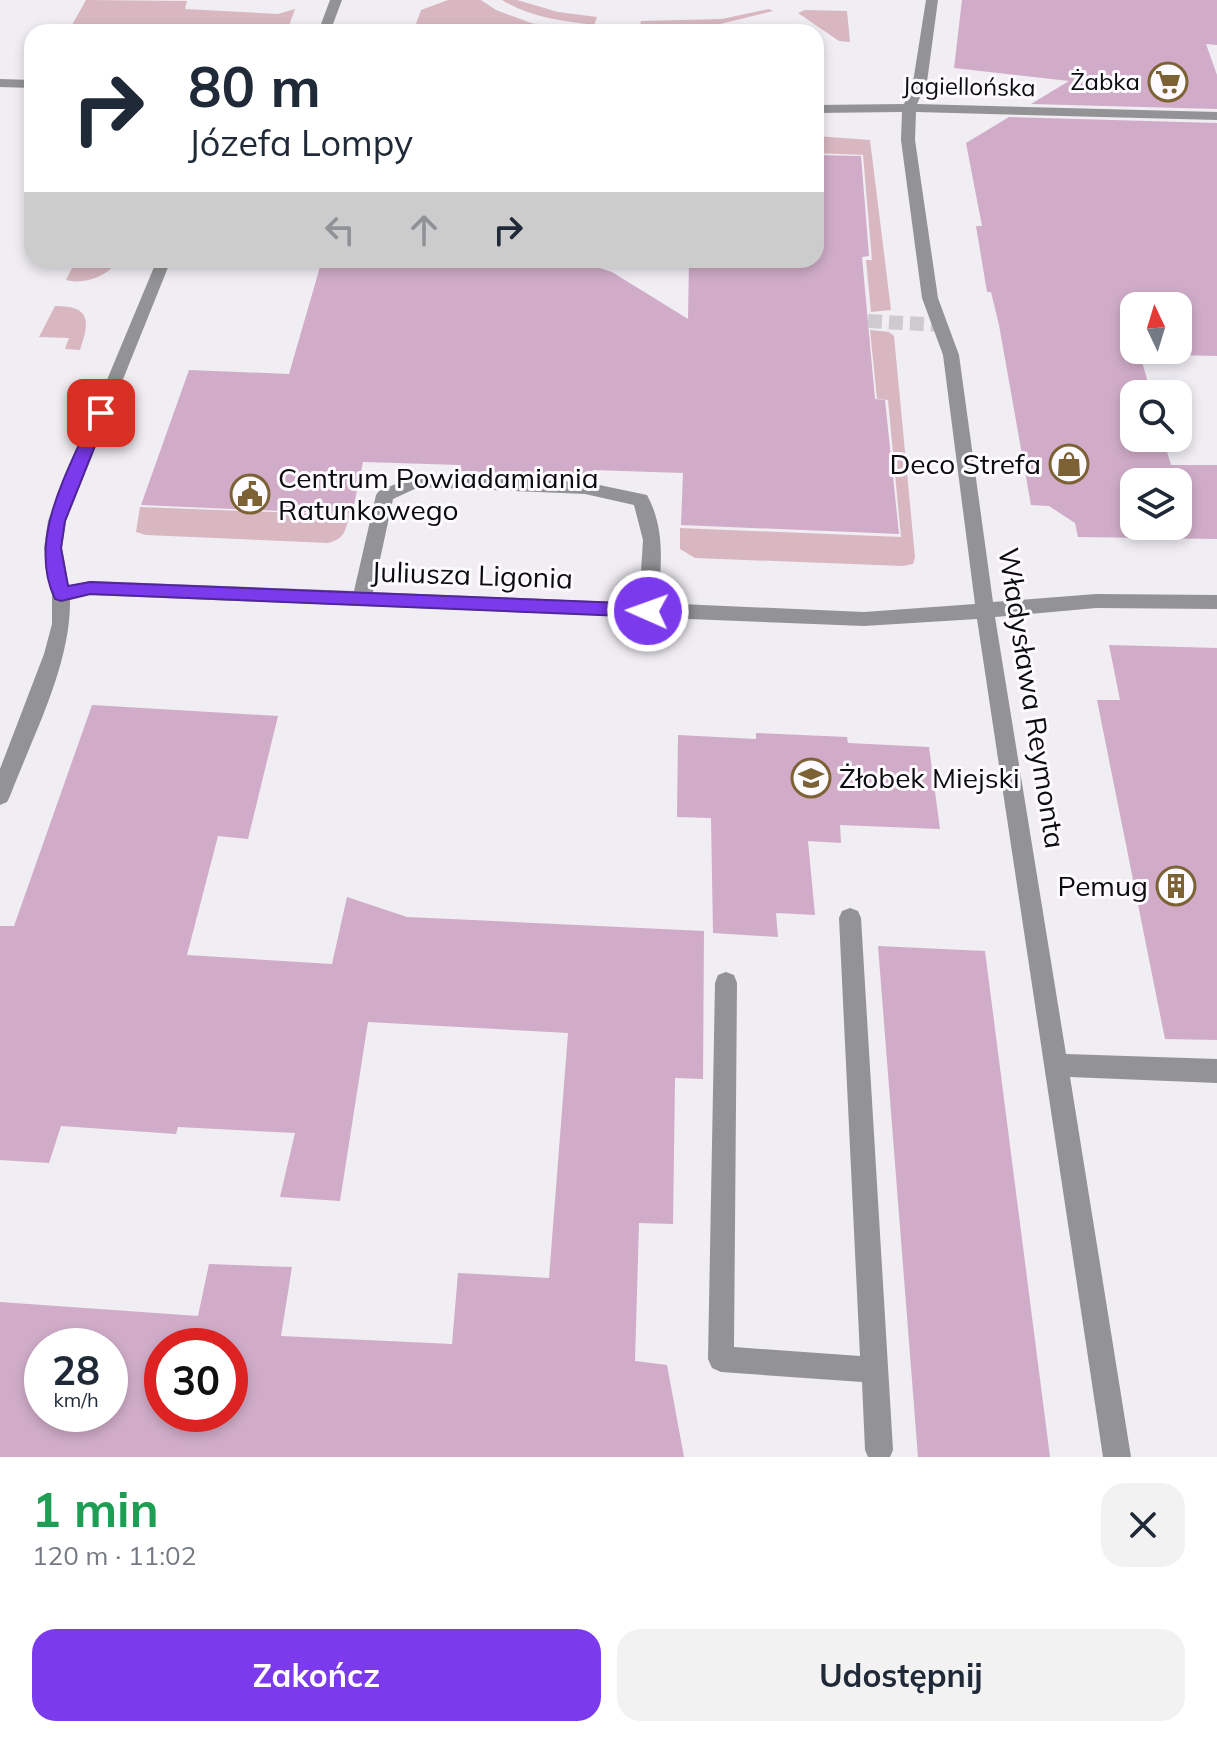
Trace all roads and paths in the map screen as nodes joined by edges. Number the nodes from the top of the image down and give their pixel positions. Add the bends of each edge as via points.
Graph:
1 (336, 0) edge
2 (932, 0) edge
3 (327, 24) edge
4 (0, 83) edge
5 (24, 84) edge
6 (909, 108) junction
7 (824, 109) edge
8 (1217, 116) edge
9 (161, 268) edge
10 (61, 595) junction
11 (362, 599) junction
12 (1217, 602) edge
13 (985, 610) junction
14 (648, 611) junction
15 (0, 796) edge
16 (850, 918) dead end
17 (726, 983) dead end
18 (1056, 1065) junction
19 (1217, 1071) edge
20 (875, 1370) junction
21 (879, 1450) dead end
22 (1117, 1457) edge

1 - 3 street
2 - 6 street, Władysława Reymonta via 920,82
4 - 5 street
6 - 7 street, Jagiellońska
6 - 8 street, Jagiellońska
6 - 13 street, Władysława Reymonta via 908,140 930,298 951,355
9 - 10 street via 57,521 53,548
10 - 11 street, Juliusza Ligonia via 90,588
10 - 15 street via 54,654
11 - 14 street, Juliusza Ligonia
11 - 14 street via 385,495 417,481 585,488 641,500 652,520
12 - 13 street, Juliusza Ligonia via 1137,600
13 - 14 street, Juliusza Ligonia via 864,619
13 - 18 street, Władysława Reymonta
16 - 20 street
17 - 20 street via 721,1359
18 - 19 street
18 - 22 street, Władysława Reymonta
20 - 21 street

